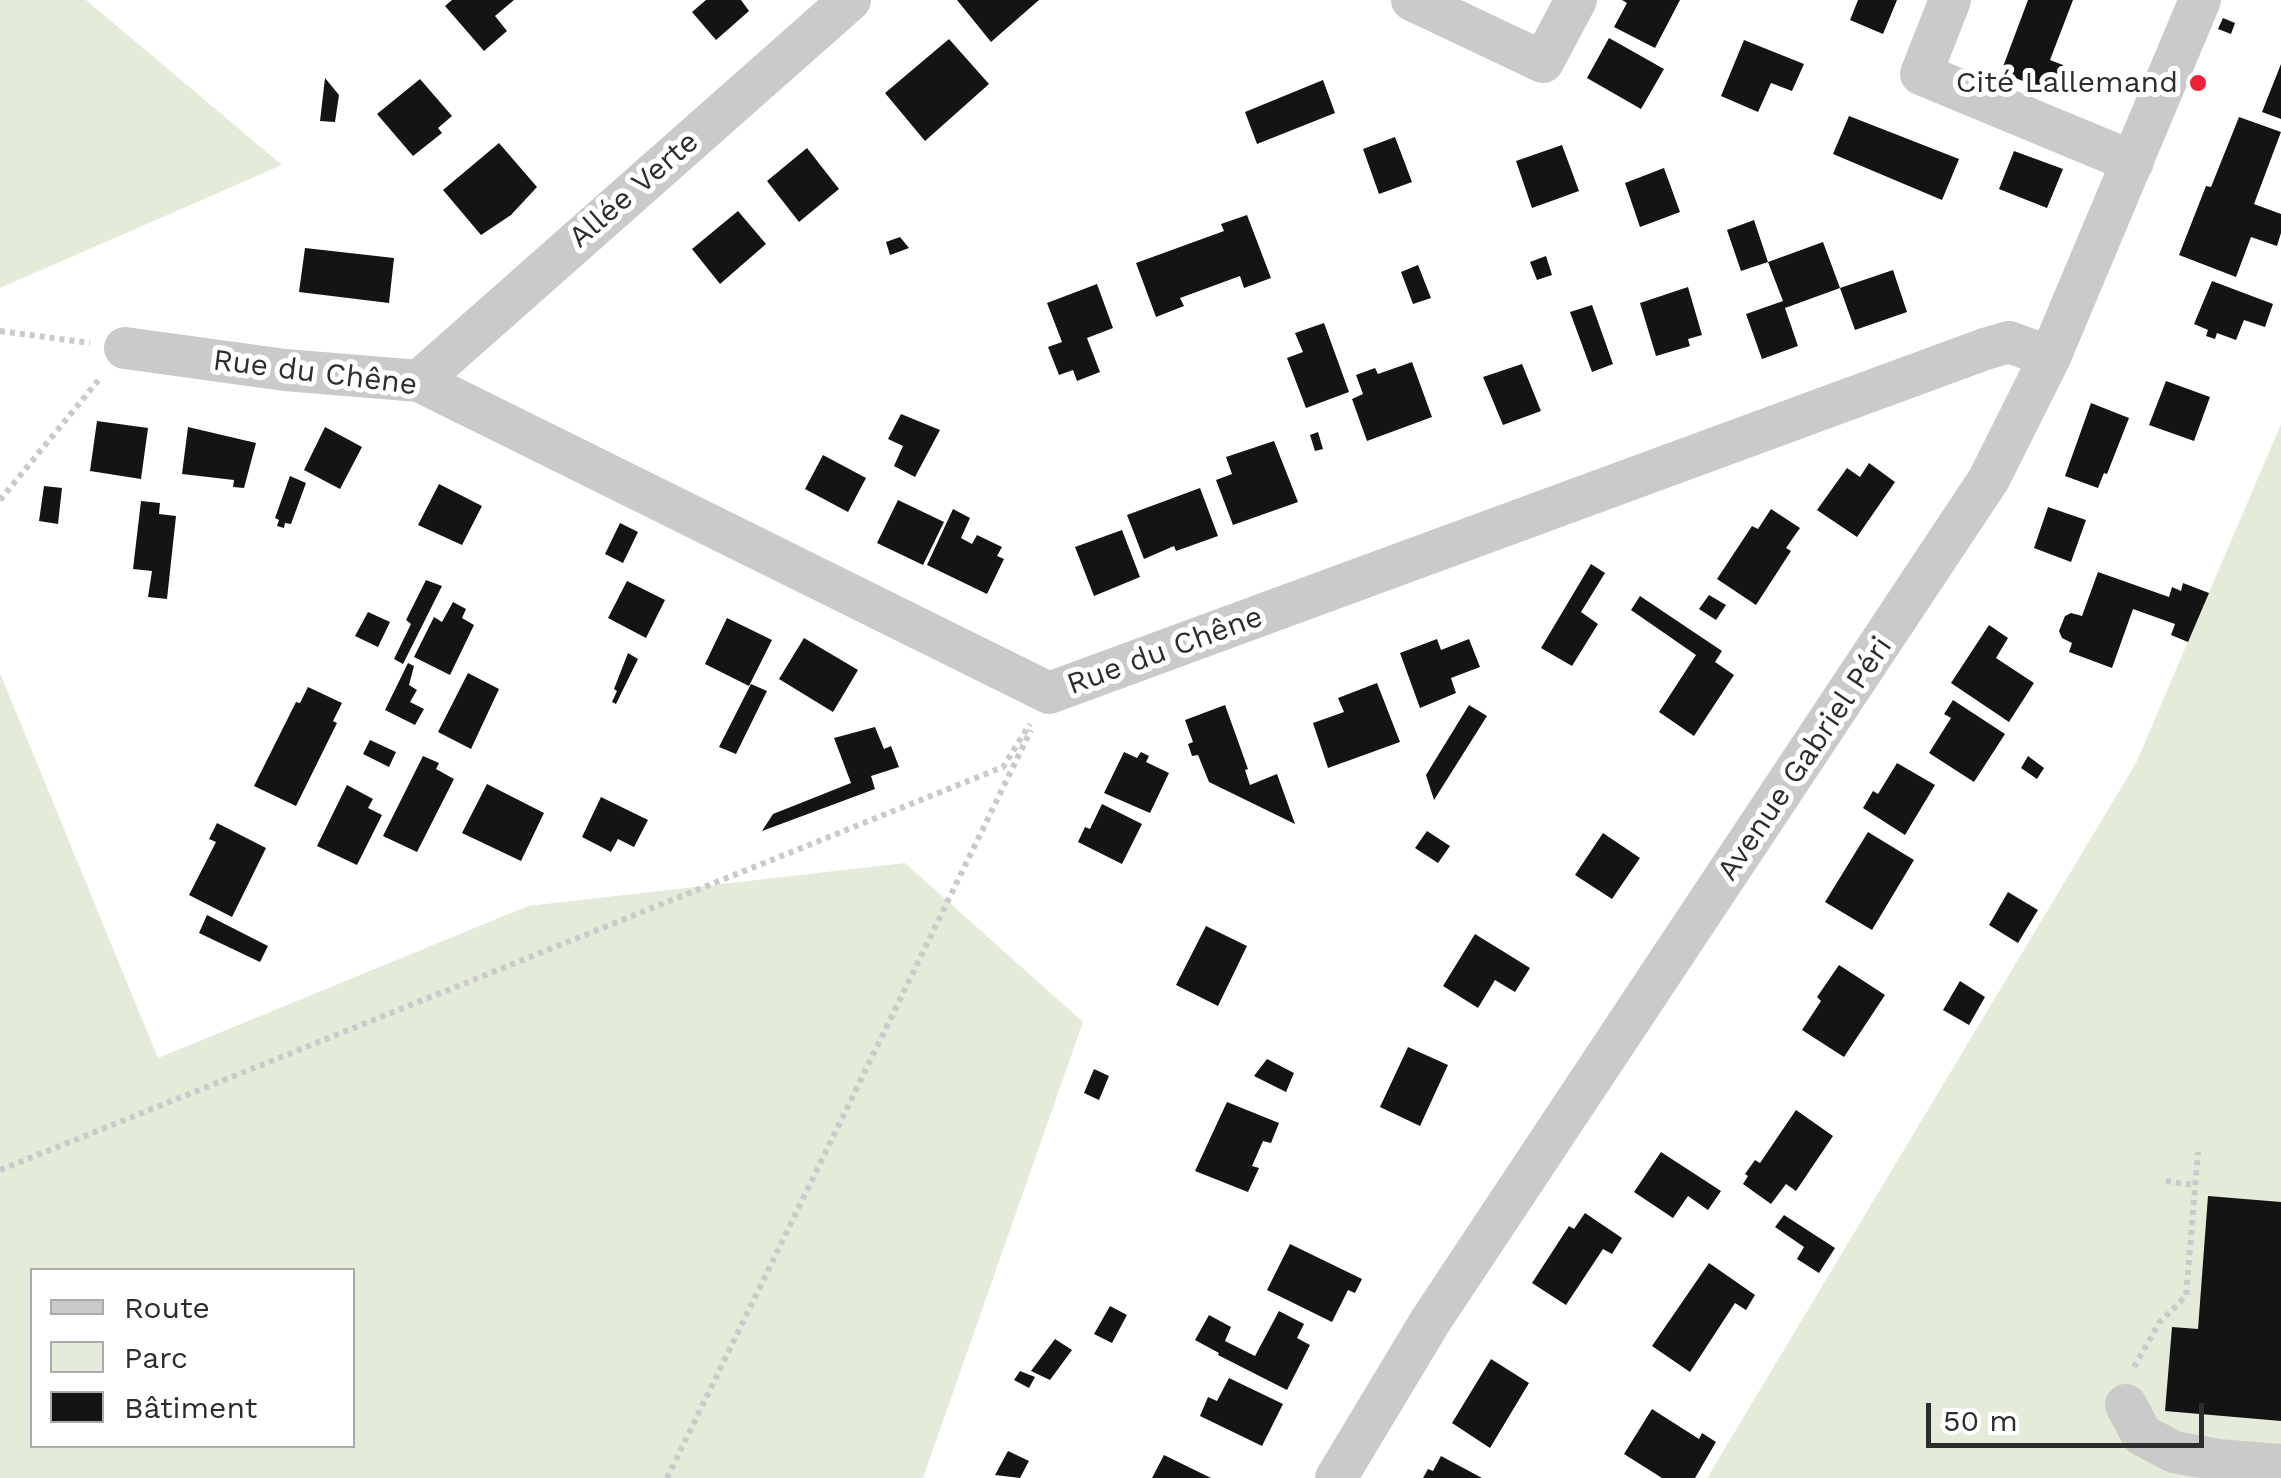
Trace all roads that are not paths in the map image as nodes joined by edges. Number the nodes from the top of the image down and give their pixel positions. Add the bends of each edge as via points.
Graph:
1 (850, 0) edge
2 (1412, 0) edge
3 (1576, 0) edge
4 (1950, 0) edge
5 (2200, 0) edge
6 (2133, 162) junction
7 (124, 348) road end
8 (2050, 356) junction
9 (419, 381) junction
10 (2126, 1406) road end
11 (2281, 1465) edge
12 (1336, 1478) edge

1 - 9 street, Allée Verte
2 - 3 street via 1543,62
4 - 6 street via 1921,74
5 - 6 street, Avenue Gabriel Péri
6 - 8 street, Avenue Gabriel Péri
7 - 9 street, Rue du Chêne
8 - 9 street, Rue du Chêne via 2010,342 1985,349 1049,693
8 - 12 street, Avenue Gabriel Péri via 1990,479 1951,541 1430,1320
10 - 11 street via 2142,1434 2174,1452

